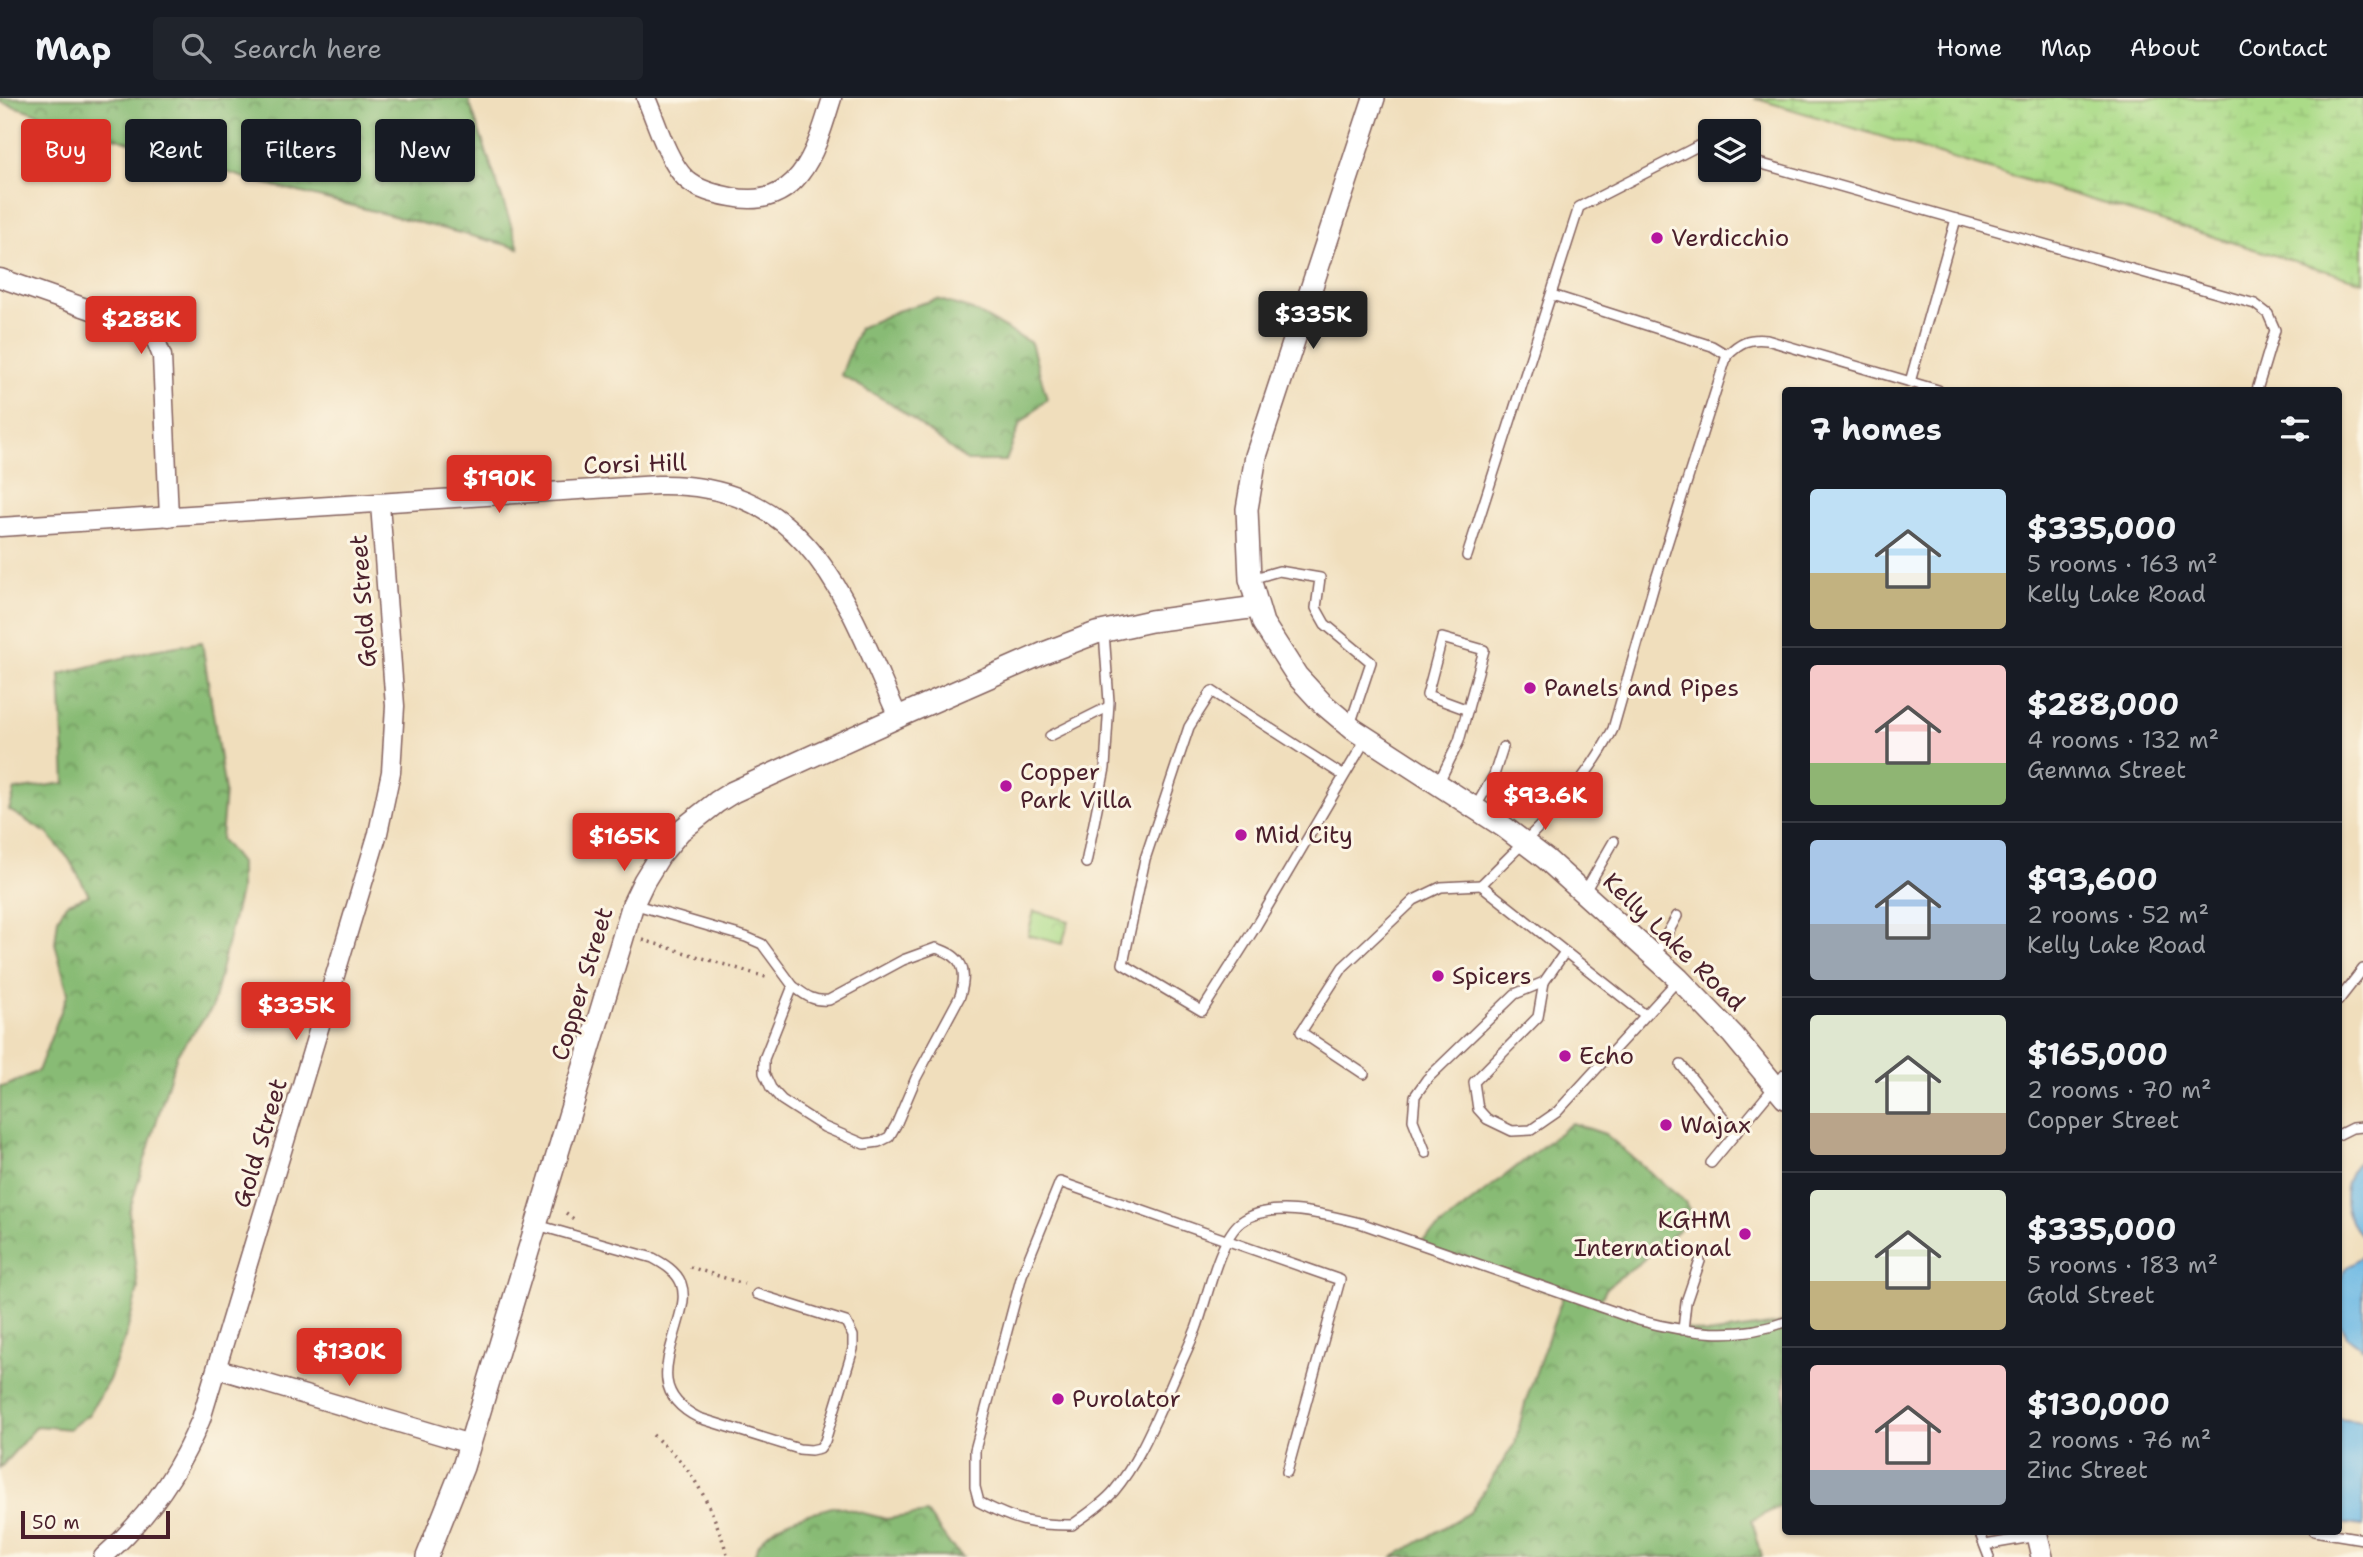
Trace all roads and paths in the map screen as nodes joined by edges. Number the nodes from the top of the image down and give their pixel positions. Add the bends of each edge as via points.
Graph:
1 (646, 98) edge
2 (832, 98) edge
3 (1374, 98) edge
4 (1698, 146) edge
5 (1761, 164) edge
6 (1956, 219) junction
7 (0, 278) edge
8 (1552, 295) junction
9 (1727, 355) junction
10 (1910, 382) junction
11 (1928, 387) edge
12 (2258, 387) edge
13 (380, 504) junction
14 (169, 517) junction
15 (0, 527) edge
16 (1467, 556) dead end
17 (1250, 579) junction
18 (1257, 607) junction
19 (1104, 632) junction
20 (1108, 707) junction
21 (1468, 710) junction
22 (898, 717) junction
23 (1358, 731) junction
24 (1050, 736) dead end
25 (1503, 747) dead end
26 (1344, 776) junction
27 (1438, 784) junction
28 (1475, 808) junction
29 (1614, 841) dead end
30 (1523, 842) junction
31 (1086, 863) dead end
32 (1481, 885) junction
33 (1584, 893) junction
34 (634, 904) junction
35 (1677, 916) dead end
36 (624, 934) junction
37 (1565, 952) junction
38 (1654, 956) junction
39 (2363, 969) edge
40 (1679, 979) junction
41 (1544, 982) junction
42 (793, 986) junction
43 (2342, 996) edge
44 (1645, 1016) junction
45 (1681, 1065) dead end
46 (1364, 1074) dead end
47 (1782, 1086) edge
48 (2363, 1127) edge
49 (1736, 1133) junction
50 (2342, 1133) edge
51 (1426, 1153) dead end
52 (1711, 1163) dead end
53 (537, 1225) junction
54 (1227, 1240) junction
55 (1700, 1261) dead end
56 (687, 1266) dead end
57 (744, 1284) dead end
58 (757, 1294) dead end
59 (1782, 1323) edge
60 (1683, 1330) junction
61 (218, 1369) junction
62 (653, 1435) dead end
63 (470, 1444) junction
64 (1287, 1472) dead end
65 (1981, 1535) edge
66 (2028, 1535) edge
67 (2037, 1535) edge
68 (2338, 1535) edge
69 (2363, 1539) edge
70 (1985, 1545) junction
71 (103, 1557) edge
72 (427, 1557) edge
73 (728, 1557) edge
74 (1989, 1557) edge
75 (2042, 1557) edge

1 - 2 street via 686,179 717,194 760,199 774,195 800,175 814,154
3 - 17 street, Kelly Lake Road via 1256,456 1247,509
4 - 8 lane via 1579,207
5 - 6 lane
6 - 10 lane
6 - 12 lane via 2255,304 2268,314 2275,330
7 - 14 street via 145,328 156,341 162,367
8 - 9 lane via 1712,346
8 - 16 lane
9 - 10 lane via 1741,342 1759,339
9 - 30 lane via 1613,729 1573,789
10 - 11 lane
13 - 14 street, Corsi Hill
13 - 22 street, Corsi Hill via 658,485 697,486 734,495 784,523 824,565 843,596
13 - 61 street, Gold Street via 395,706 387,797
14 - 15 street, Corsi Hill
17 - 18 street, Kelly Lake Road
17 - 23 lane via 1279,571 1320,578 1316,608 1325,624 1371,662
18 - 19 street, Copper Street
18 - 23 street, Kelly Lake Road via 1262,623 1297,676 1322,704
19 - 20 lane
19 - 22 street, Copper Street
20 - 24 lane
20 - 31 lane via 1105,768
21 - 21 lane via 1484,650 1442,638 1427,695
21 - 27 lane
22 - 34 street, Copper Street via 717,802 680,831 660,855
23 - 26 lane
23 - 27 street, Kelly Lake Road
25 - 28 lane via 1494,775
26 - 26 lane via 1202,1011 1123,964 1145,859 1189,727 1212,691
27 - 28 street, Kelly Lake Road
28 - 30 street, Kelly Lake Road
29 - 33 lane
30 - 32 lane
30 - 33 street, Kelly Lake Road
32 - 37 lane
32 - 46 lane via 1441,887 1414,900 1343,967 1301,1032
33 - 38 street, Kelly Lake Road
34 - 36 street, Copper Street
34 - 42 lane via 762,944
35 - 38 lane
36 - 42 path
36 - 53 street, Copper Street
37 - 41 lane
37 - 44 lane
38 - 40 street, Kelly Lake Road
39 - 43 lane
40 - 44 lane
40 - 47 street, Kelly Lake Road
41 - 44 lane via 1538,1017 1474,1082 1478,1109 1511,1131 1531,1130 1557,1112
41 - 51 lane via 1515,994 1415,1096 1413,1120
42 - 42 lane via 764,1059 771,1088 816,1122 864,1144 879,1142 896,1125 960,996 964,982 958,958 936,947 929,949 829,1000 810,998
45 - 49 lane
47 - 49 lane
48 - 50 lane
49 - 52 lane
53 - 58 lane via 669,1266 681,1282 684,1300 665,1375 675,1402 687,1412 799,1449 820,1448 853,1349 853,1336 846,1322
53 - 63 street, Copper Street
54 - 54 lane via 1196,1329 1144,1445 1113,1492 1072,1525 1035,1525 979,1502 975,1450 1023,1275 1060,1182
54 - 60 lane via 1239,1223 1254,1215 1277,1210 1315,1213 1360,1223 1638,1320
54 - 64 lane via 1339,1280
55 - 60 lane via 1686,1302
56 - 57 path
59 - 60 lane via 1741,1333
61 - 63 street
61 - 71 street, Gold Street via 195,1435 175,1472 134,1528
62 - 73 path via 695,1483 713,1513
63 - 72 street, Copper Street
65 - 70 lane
66 - 70 lane
67 - 75 street
68 - 69 lane
70 - 74 lane

